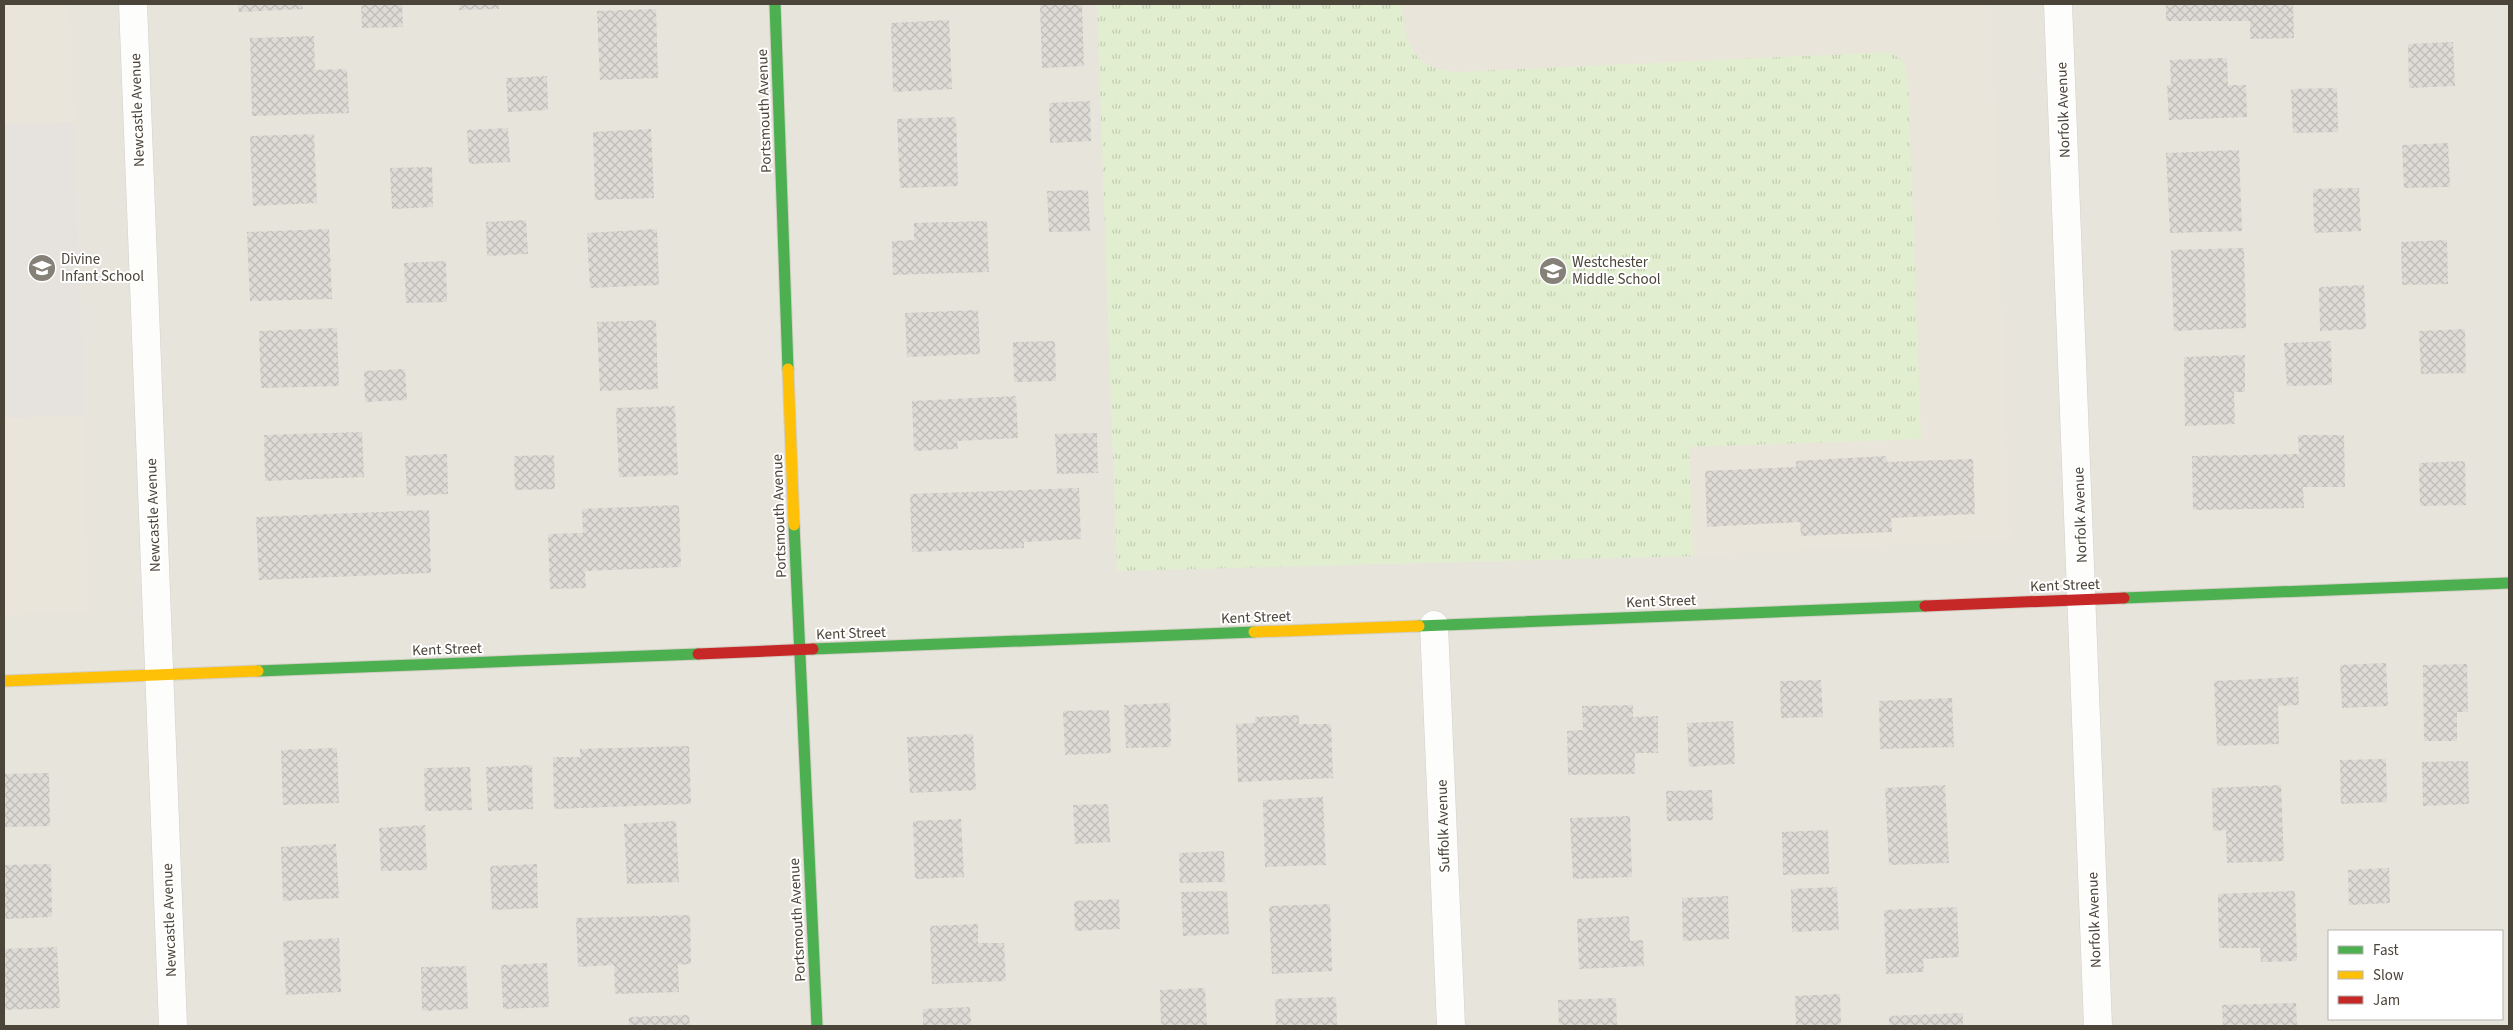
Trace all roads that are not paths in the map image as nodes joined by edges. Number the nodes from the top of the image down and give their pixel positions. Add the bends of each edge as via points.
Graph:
1 (133, 4) edge
2 (775, 4) edge
3 (2058, 4) edge
4 (2509, 583) edge
5 (2083, 600) junction
6 (1434, 625) junction
7 (798, 650) junction
8 (160, 675) junction
9 (4, 681) edge
10 (173, 1026) edge
11 (817, 1026) edge
12 (1451, 1026) edge
13 (2098, 1026) edge

1 - 8 street, Newcastle Avenue
2 - 7 street, Portsmouth Avenue
3 - 5 street, Norfolk Avenue
4 - 5 street, Kent Street
5 - 6 street, Kent Street
5 - 13 street, Norfolk Avenue
6 - 7 street, Kent Street
6 - 12 street, Suffolk Avenue
7 - 8 street, Kent Street
7 - 11 street, Portsmouth Avenue
8 - 9 street, Kent Street
8 - 10 street, Newcastle Avenue

